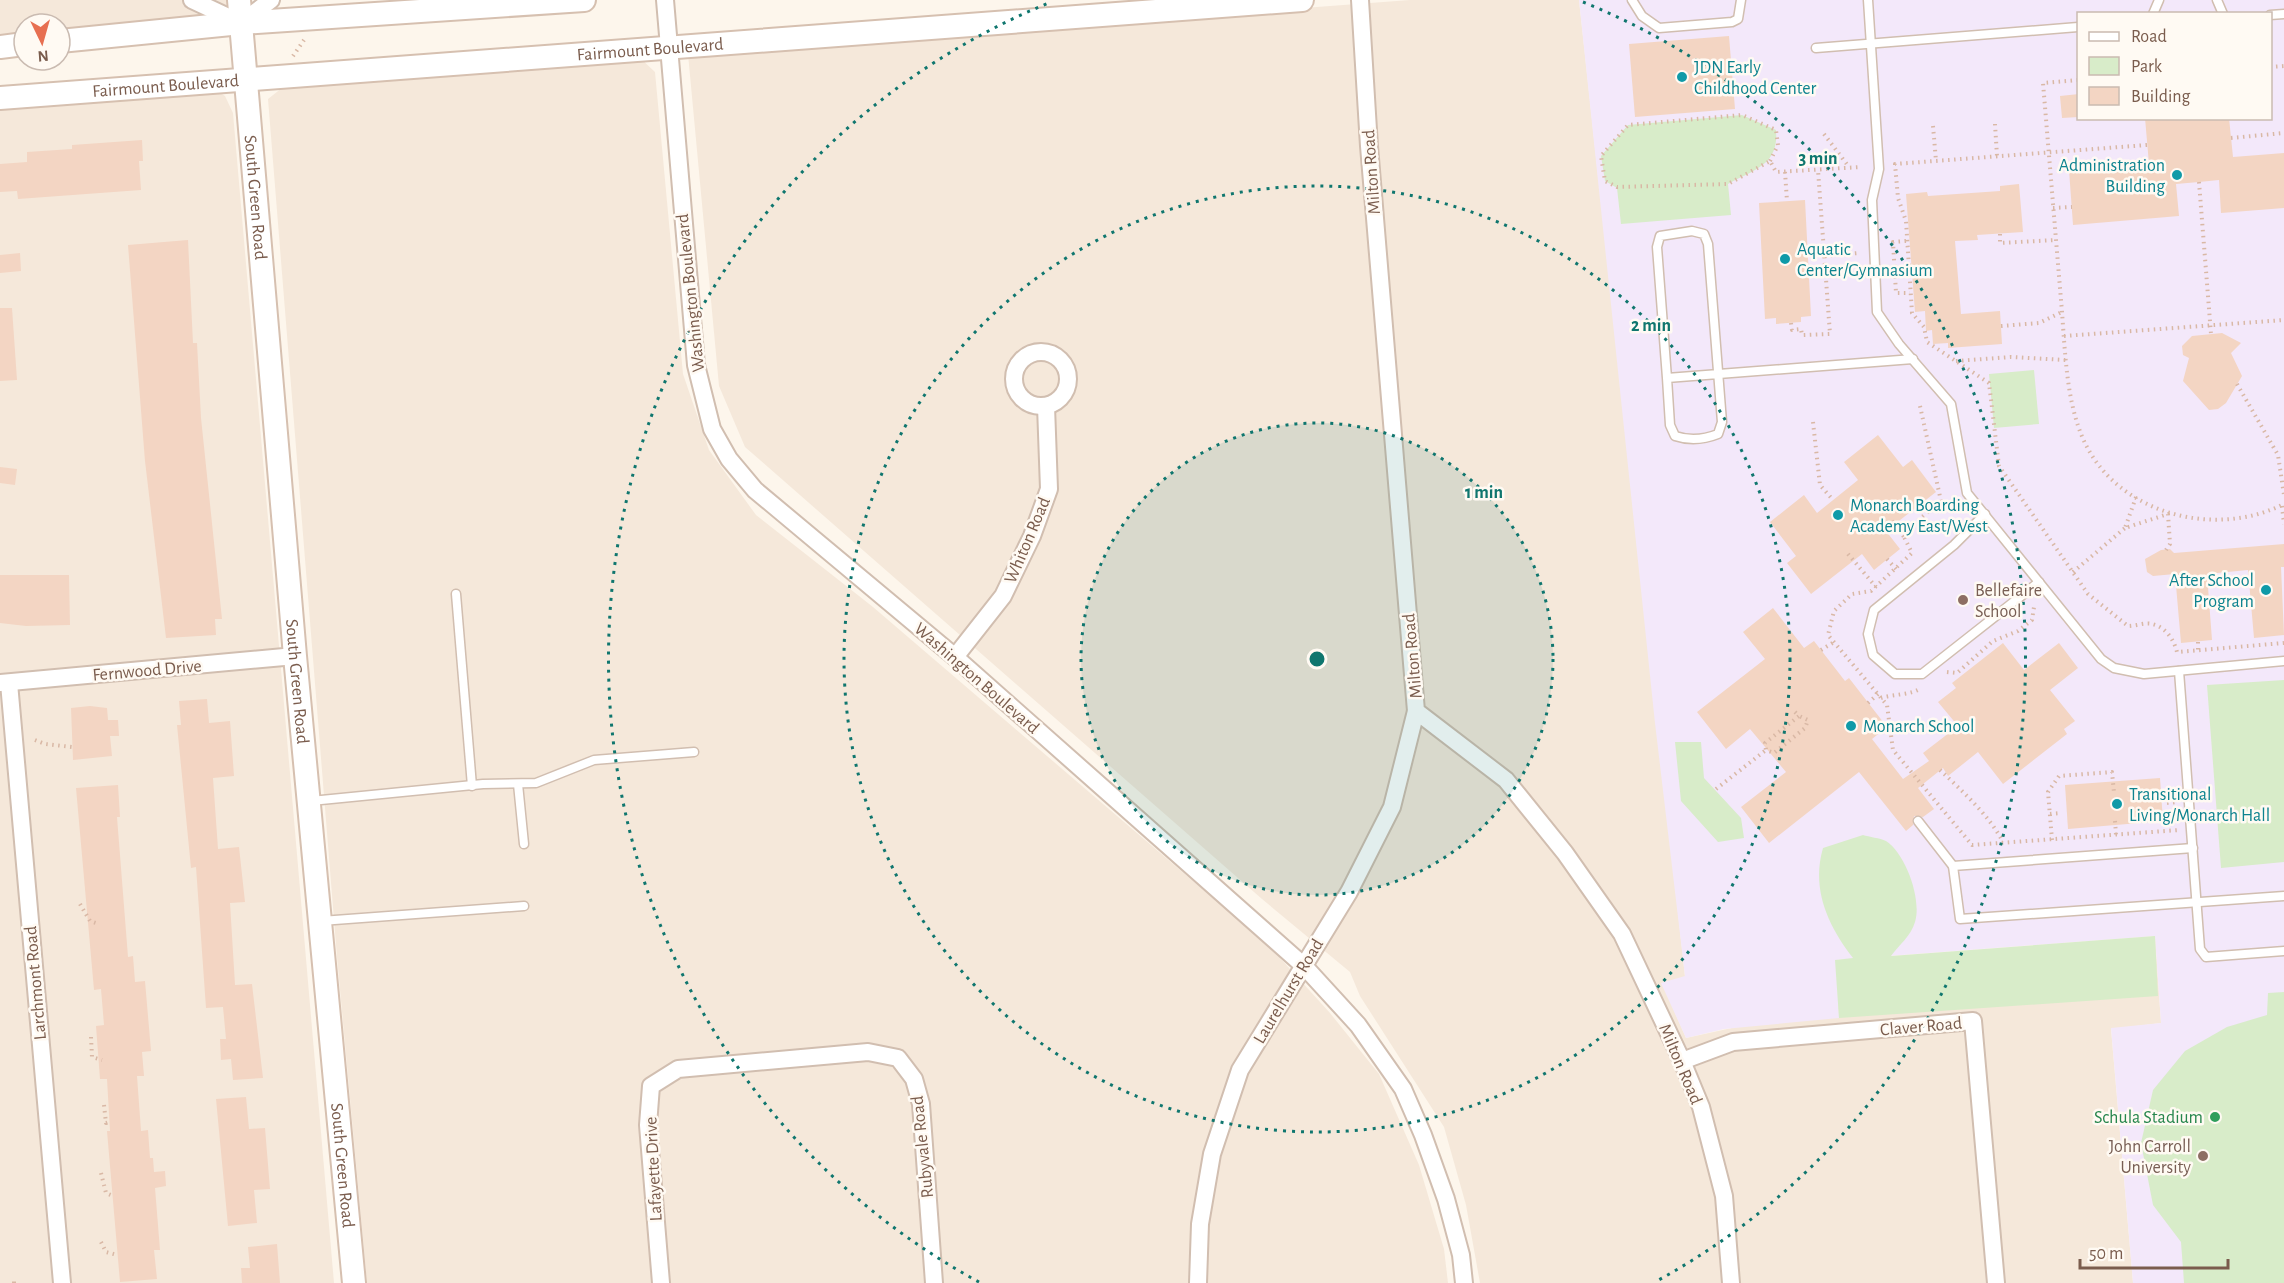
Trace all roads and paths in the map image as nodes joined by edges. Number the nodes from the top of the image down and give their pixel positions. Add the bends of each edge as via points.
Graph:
1 (192, 0) edge
2 (239, 0) edge
3 (271, 0) edge
4 (584, 0) edge
5 (665, 0) edge
6 (1302, 0) edge
7 (1360, 0) edge
8 (1632, 0) edge
9 (1741, 0) edge
10 (1868, 0) edge
11 (241, 23) junction
12 (2077, 27) edge
13 (309, 33) dead end
14 (72, 40) edge
15 (1870, 43) junction
16 (669, 46) junction
17 (1816, 48) dead end
18 (290, 62) dead end
19 (247, 78) junction
20 (2077, 80) edge
21 (0, 98) edge
22 (1995, 124) dead end
23 (1933, 126) dead end
24 (2284, 133) edge
25 (1824, 134) dead end
26 (2231, 138) dead end
27 (2147, 145) dead end
28 (2049, 153) junction
29 (1997, 156) junction
30 (1770, 161) junction
31 (1936, 161) junction
32 (1861, 167) dead end
33 (1849, 168) junction
34 (1818, 170) junction
35 (1785, 172) junction
36 (2199, 182) dead end
37 (1787, 201) dead end
38 (2072, 207) dead end
39 (2054, 208) junction
40 (2000, 234) dead end
41 (2056, 240) junction
42 (1906, 241) junction
43 (1858, 253) dead end
44 (1824, 256) junction
45 (1910, 293) junction
46 (2062, 312) junction
47 (2284, 320) edge
48 (1791, 323) dead end
49 (2210, 325) junction
50 (2001, 326) dead end
51 (2211, 334) dead end
52 (2064, 336) junction
53 (1913, 358) junction
54 (2066, 360) junction
55 (1955, 361) junction
56 (1719, 375) junction
57 (1667, 378) junction
58 (2236, 384) dead end
59 (1046, 406) dead end
60 (1920, 406) dead end
61 (1813, 422) dead end
62 (2284, 495) edge
63 (2136, 497) junction
64 (1833, 500) dead end
65 (2283, 505) edge
66 (1985, 514) junction
67 (2168, 514) junction
68 (1892, 520) dead end
69 (2284, 524) edge
70 (2125, 528) junction
71 (1904, 537) junction
72 (2166, 550) dead end
73 (1848, 554) dead end
74 (1887, 559) dead end
75 (1896, 569) junction
76 (2073, 572) junction
77 (2039, 582) junction
78 (1876, 587) junction
79 (456, 594) dead end
80 (1834, 642) junction
81 (2198, 642) dead end
82 (2284, 643) edge
83 (1821, 650) dead end
84 (2198, 650) junction
85 (295, 656) junction
86 (955, 657) junction
87 (2284, 661) edge
88 (2180, 671) junction
89 (4, 683) edge
90 (1878, 694) junction
91 (1868, 702) dead end
92 (1416, 711) junction
93 (35, 740) dead end
94 (72, 747) dead end
95 (1766, 750) junction
96 (694, 752) dead end
97 (1940, 770) dead end
98 (518, 784) junction
99 (472, 786) junction
100 (1716, 789) dead end
101 (2114, 793) dead end
102 (310, 801) junction
103 (2061, 813) dead end
104 (2050, 814) junction
105 (2115, 820) dead end
106 (1918, 821) dead end
107 (2191, 829) junction
108 (2116, 835) junction
109 (2052, 840) junction
110 (2003, 842) junction
111 (524, 844) dead end
112 (2193, 848) junction
113 (1953, 866) junction
114 (2284, 896) edge
115 (2197, 902) junction
116 (80, 904) dead end
117 (524, 906) dead end
118 (321, 921) junction
119 (99, 924) dead end
120 (2284, 951) edge
121 (1304, 966) junction
122 (91, 1037) dead end
123 (785, 1059) joint
124 (102, 1060) dead end
125 (1682, 1061) junction
126 (104, 1105) dead end
127 (110, 1122) dead end
128 (100, 1173) dead end
129 (113, 1196) dead end
130 (101, 1242) dead end
131 (117, 1255) dead end
132 (62, 1283) edge
133 (354, 1283) edge
134 (660, 1283) edge
135 (934, 1283) edge
136 (1198, 1283) edge
137 (1464, 1283) edge
138 (1731, 1283) edge
139 (1995, 1283) edge

1 - 11 street
2 - 11 main road, South Green Road
3 - 11 street
4 - 11 main road
5 - 16 street, Washington Boulevard
6 - 16 main road, Fairmount Boulevard
7 - 92 street, Milton Road
8 - 9 lane via 1642,16 1659,28 1732,22 1741,13
10 - 15 lane
11 - 14 main road
11 - 19 main road, South Green Road
12 - 15 lane
13 - 18 path
15 - 17 lane
15 - 53 lane via 1879,169 1872,200 1877,312
16 - 19 main road, Fairmount Boulevard
16 - 86 street, Washington Boulevard via 696,365 712,429 729,459 755,490
19 - 21 main road, Fairmount Boulevard
19 - 85 main road, South Green Road
20 - 28 path via 2043,83
22 - 29 path
23 - 31 path
24 - 26 path
25 - 33 path
27 - 28 path
28 - 29 path
28 - 39 path
29 - 31 path
30 - 30 path via 1728,184 1617,187 1605,181 1602,156 1629,125 1742,116 1776,130 1778,145
30 - 35 path via 1776,172
31 - 42 path via 1895,164
32 - 33 path
33 - 34 path
34 - 35 path
34 - 44 path
35 - 37 path
36 - 49 path
38 - 39 path
39 - 41 path
40 - 41 path via 2000,243
41 - 46 path
42 - 45 path
42 - 45 path via 1893,242 1896,293
43 - 44 path
44 - 48 path via 1830,334 1802,335 1802,329 1792,330
45 - 55 path via 1912,313 1924,327 1927,342
46 - 50 path via 2039,323
46 - 52 path
47 - 49 path
49 - 51 path
49 - 52 path
52 - 54 path
53 - 56 lane
53 - 66 lane via 1951,404 1967,493
54 - 55 path via 2011,357
54 - 63 path via 2073,412 2082,437 2099,465
55 - 76 path via 1989,382 1999,466
56 - 57 lane
56 - 57 lane via 1722,422 1718,434 1687,440 1675,436 1670,424
56 - 57 lane via 1708,244 1704,234 1692,231 1660,236 1657,247
58 - 62 path via 2278,455
59 - 86 street, Whiton Road via 1048,489 1032,536 1003,596
60 - 71 path via 1941,501
61 - 64 path via 1820,485
63 - 67 path
63 - 70 path
65 - 67 path via 2249,519 2226,521
65 - 69 path
66 - 77 lane
66 - 77 lane via 1954,545 1874,610 1868,634 1873,655 1895,674 1922,674
67 - 70 path
67 - 72 path via 2170,544
68 - 71 path
70 - 76 path
71 - 75 path via 1912,553
73 - 78 path
74 - 75 path
75 - 78 path
76 - 84 path via 2088,594 2128,626 2152,623 2174,640 2177,652
77 - 88 lane via 2101,659 2114,668 2144,674
78 - 80 path via 1852,594 1834,611 1828,634
79 - 99 lane
80 - 83 path
80 - 90 path
81 - 84 path
82 - 84 path
85 - 89 street, Fernwood Drive
85 - 102 main road, South Green Road
86 - 121 street, Washington Boulevard
87 - 88 lane
88 - 107 lane
89 - 132 street, Larchmont Road
90 - 91 path
90 - 110 path via 1887,705 1893,750 1972,845
92 - 121 street, Laurelhurst Road via 1392,807 1349,892
92 - 125 street, Milton Road via 1506,780 1565,853 1622,934
93 - 94 path
95 - 95 path via 1765,742 1797,714 1808,720 1805,728 1774,753
95 - 100 path
96 - 98 lane via 594,760 536,783
97 - 110 path
98 - 99 lane
98 - 111 lane
99 - 102 lane
101 - 104 path via 2112,772 2059,776 2048,792
102 - 118 main road, South Green Road
103 - 104 path
104 - 109 path
105 - 108 path
106 - 113 lane
107 - 108 path
107 - 112 lane
108 - 109 path
109 - 110 path
112 - 113 lane
112 - 115 lane
113 - 115 lane via 1960,919
114 - 115 lane
115 - 120 lane via 2200,949 2206,957
116 - 119 path via 90,921
117 - 118 lane
118 - 133 main road, South Green Road
121 - 136 street, Laurelhurst Road via 1240,1070 1212,1154 1200,1224
121 - 137 street, Washington Boulevard via 1358,1024 1403,1089 1446,1199
122 - 124 path via 92,1057
123 - 134 street, Lafayette Drive via 678,1069 651,1086 648,1125
123 - 135 street, Rubyvale Road via 868,1052 898,1058 914,1078 921,1104
125 - 138 street, Milton Road via 1701,1107 1724,1196
125 - 139 street, Claver Road via 1732,1042 1974,1021
126 - 127 path via 106,1123
128 - 129 path via 106,1193
130 - 131 path via 106,1252

